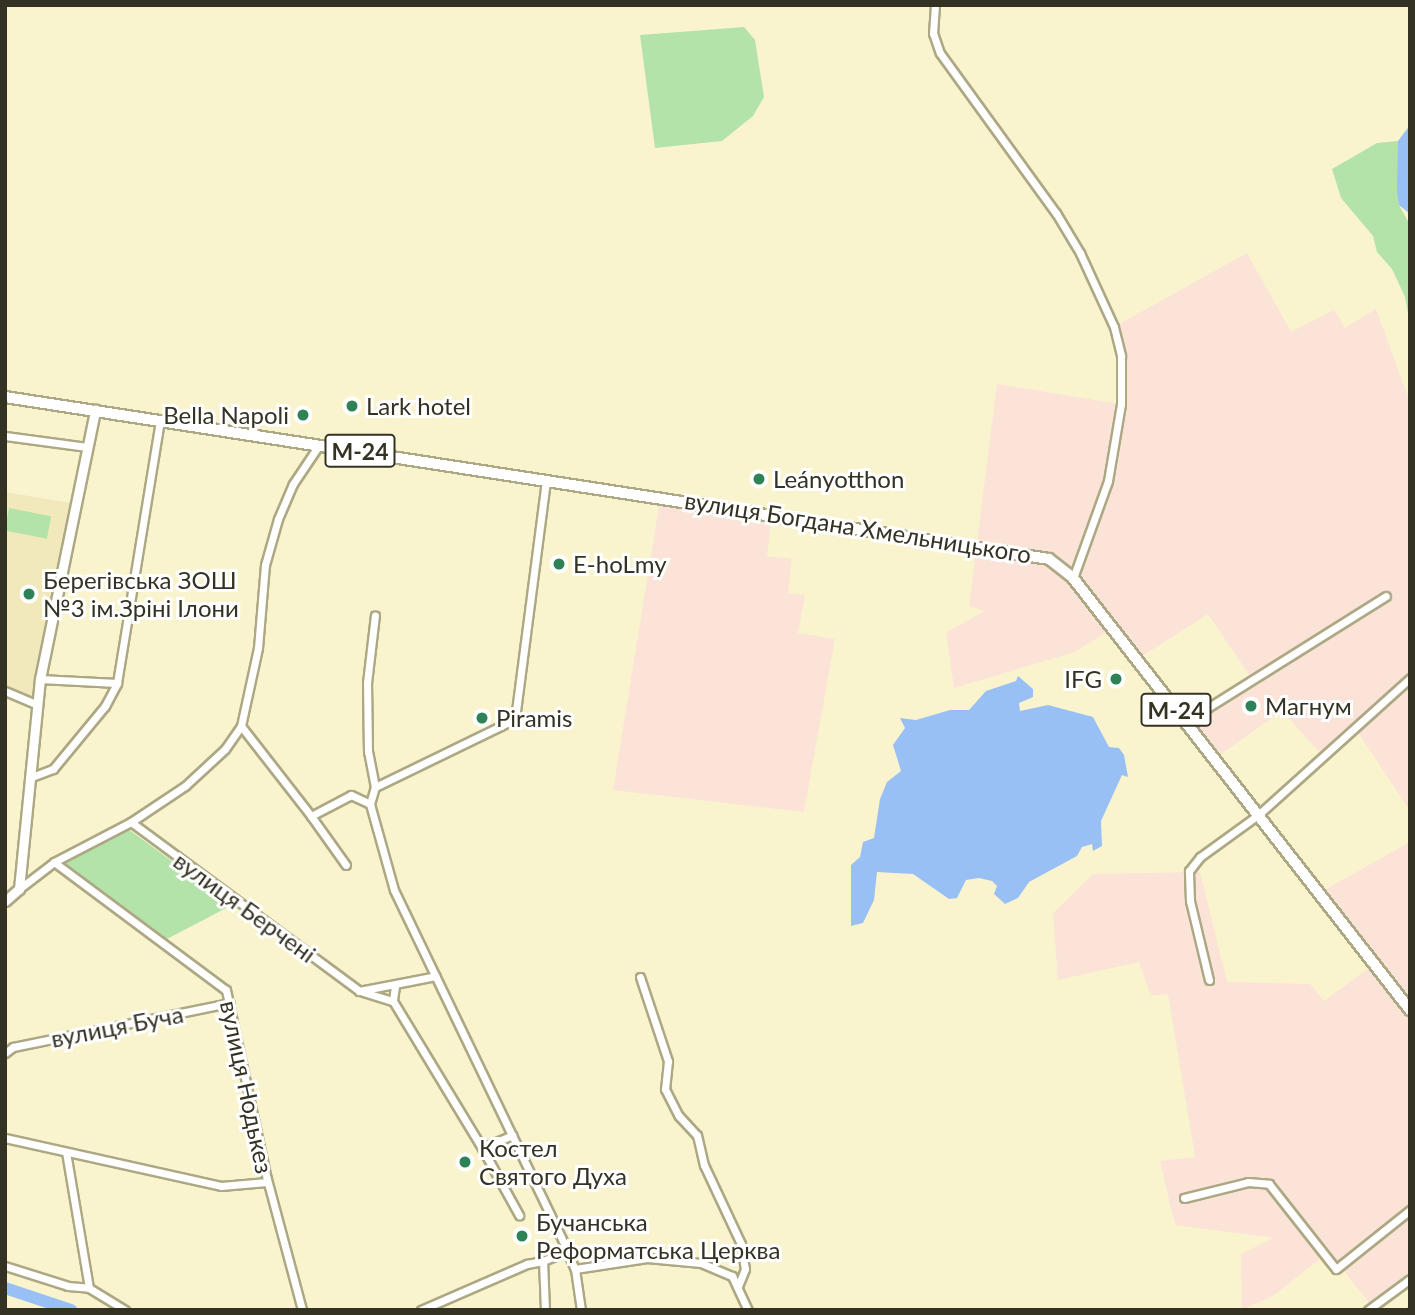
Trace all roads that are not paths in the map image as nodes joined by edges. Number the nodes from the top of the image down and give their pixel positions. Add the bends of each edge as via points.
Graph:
1 (935, 5) edge
2 (5, 397) edge
3 (94, 411) junction
4 (160, 421) junction
5 (5, 436) edge
6 (319, 445) junction
7 (87, 447) junction
8 (546, 479) junction
9 (1073, 578) junction
10 (1386, 596) dead end
11 (376, 615) dead end
12 (1410, 678) edge
13 (40, 679) junction
14 (117, 683) junction
15 (5, 691) edge
16 (36, 704) junction
17 (1185, 722) junction
18 (240, 726) junction
19 (29, 778) junction
20 (375, 787) junction
21 (370, 804) junction
22 (1258, 815) junction
23 (311, 816) junction
24 (131, 822) junction
25 (54, 862) junction
26 (346, 865) dead end
27 (19, 890) junction
28 (5, 901) edge
29 (436, 976) junction
30 (640, 976) dead end
31 (1209, 980) dead end
32 (395, 986) junction
33 (359, 991) junction
34 (393, 1001) junction
35 (230, 1003) junction
36 (1410, 1010) edge
37 (5, 1053) edge
38 (512, 1135) junction
39 (5, 1138) edge
40 (482, 1148) junction
41 (66, 1152) junction
42 (267, 1182) junction
43 (1185, 1198) dead end
44 (1410, 1210) edge
45 (519, 1215) dead end
46 (565, 1246) junction
47 (543, 1261) junction
48 (5, 1266) edge
49 (575, 1269) junction
50 (1410, 1279) edge
51 (738, 1286) junction
52 (89, 1288) junction
53 (125, 1310) edge
54 (302, 1310) edge
55 (421, 1310) edge
56 (545, 1310) edge
57 (581, 1310) edge
58 (748, 1310) edge
59 (1368, 1310) edge

1 - 9 street via 933,33 940,52 1080,253 1114,327 1121,356 1121,390 1108,481
2 - 3 highway, М-24
3 - 4 highway, вулиця Богдана Хмельницького / М-24
3 - 7 main road
4 - 6 highway, вулиця Богдана Хмельницького / М-24
4 - 14 street
5 - 7 street
6 - 8 highway, вулиця Богдана Хмельницького / М-24
6 - 18 street via 293,484 265,565 258,648
7 - 13 main road
8 - 9 highway, вулиця Богдана Хмельницького / М-24 via 1037,555 1059,564
8 - 20 street via 515,719
9 - 17 highway, вулиця Богдана Хмельницького / М-24
10 - 17 street
11 - 20 street via 368,684 368,752
12 - 22 street
13 - 14 street
13 - 16 main road
14 - 19 street via 105,706 53,769
15 - 16 street
16 - 19 main road
17 - 22 highway, вулиця Богдана Хмельницького / М-24
18 - 23 street
18 - 24 street via 225,749 185,786
19 - 27 main road
20 - 21 street
21 - 23 street via 351,795
21 - 29 street via 394,890
22 - 31 street via 1219,840 1189,871 1190,901
22 - 36 highway, вулиця Богдана Хмельницького / М-24
23 - 26 street
24 - 25 street
24 - 33 street, вулиця Берчені
25 - 27 street
25 - 35 street, вулиця Нодькез via 223,984
27 - 28 main road
29 - 32 street
29 - 38 street
30 - 51 street via 668,1061 665,1089 697,1135 704,1165 741,1244 745,1269
32 - 33 street
32 - 34 street
33 - 34 street, вулиця Берчені
34 - 40 street
35 - 37 street, вулиця Буча via 13,1047
35 - 42 street, вулиця Нодькез
38 - 40 street
38 - 46 street
39 - 41 street
40 - 45 street
41 - 42 street via 221,1186
41 - 52 street
42 - 54 street, вулиця Нодькез
43 - 44 street via 1248,1182 1269,1184 1336,1269
46 - 47 street via 562,1253
46 - 49 street
47 - 55 street
47 - 56 street
48 - 52 street
49 - 51 street via 669,1258 725,1270
49 - 57 street
50 - 59 street
51 - 58 street
52 - 53 street

